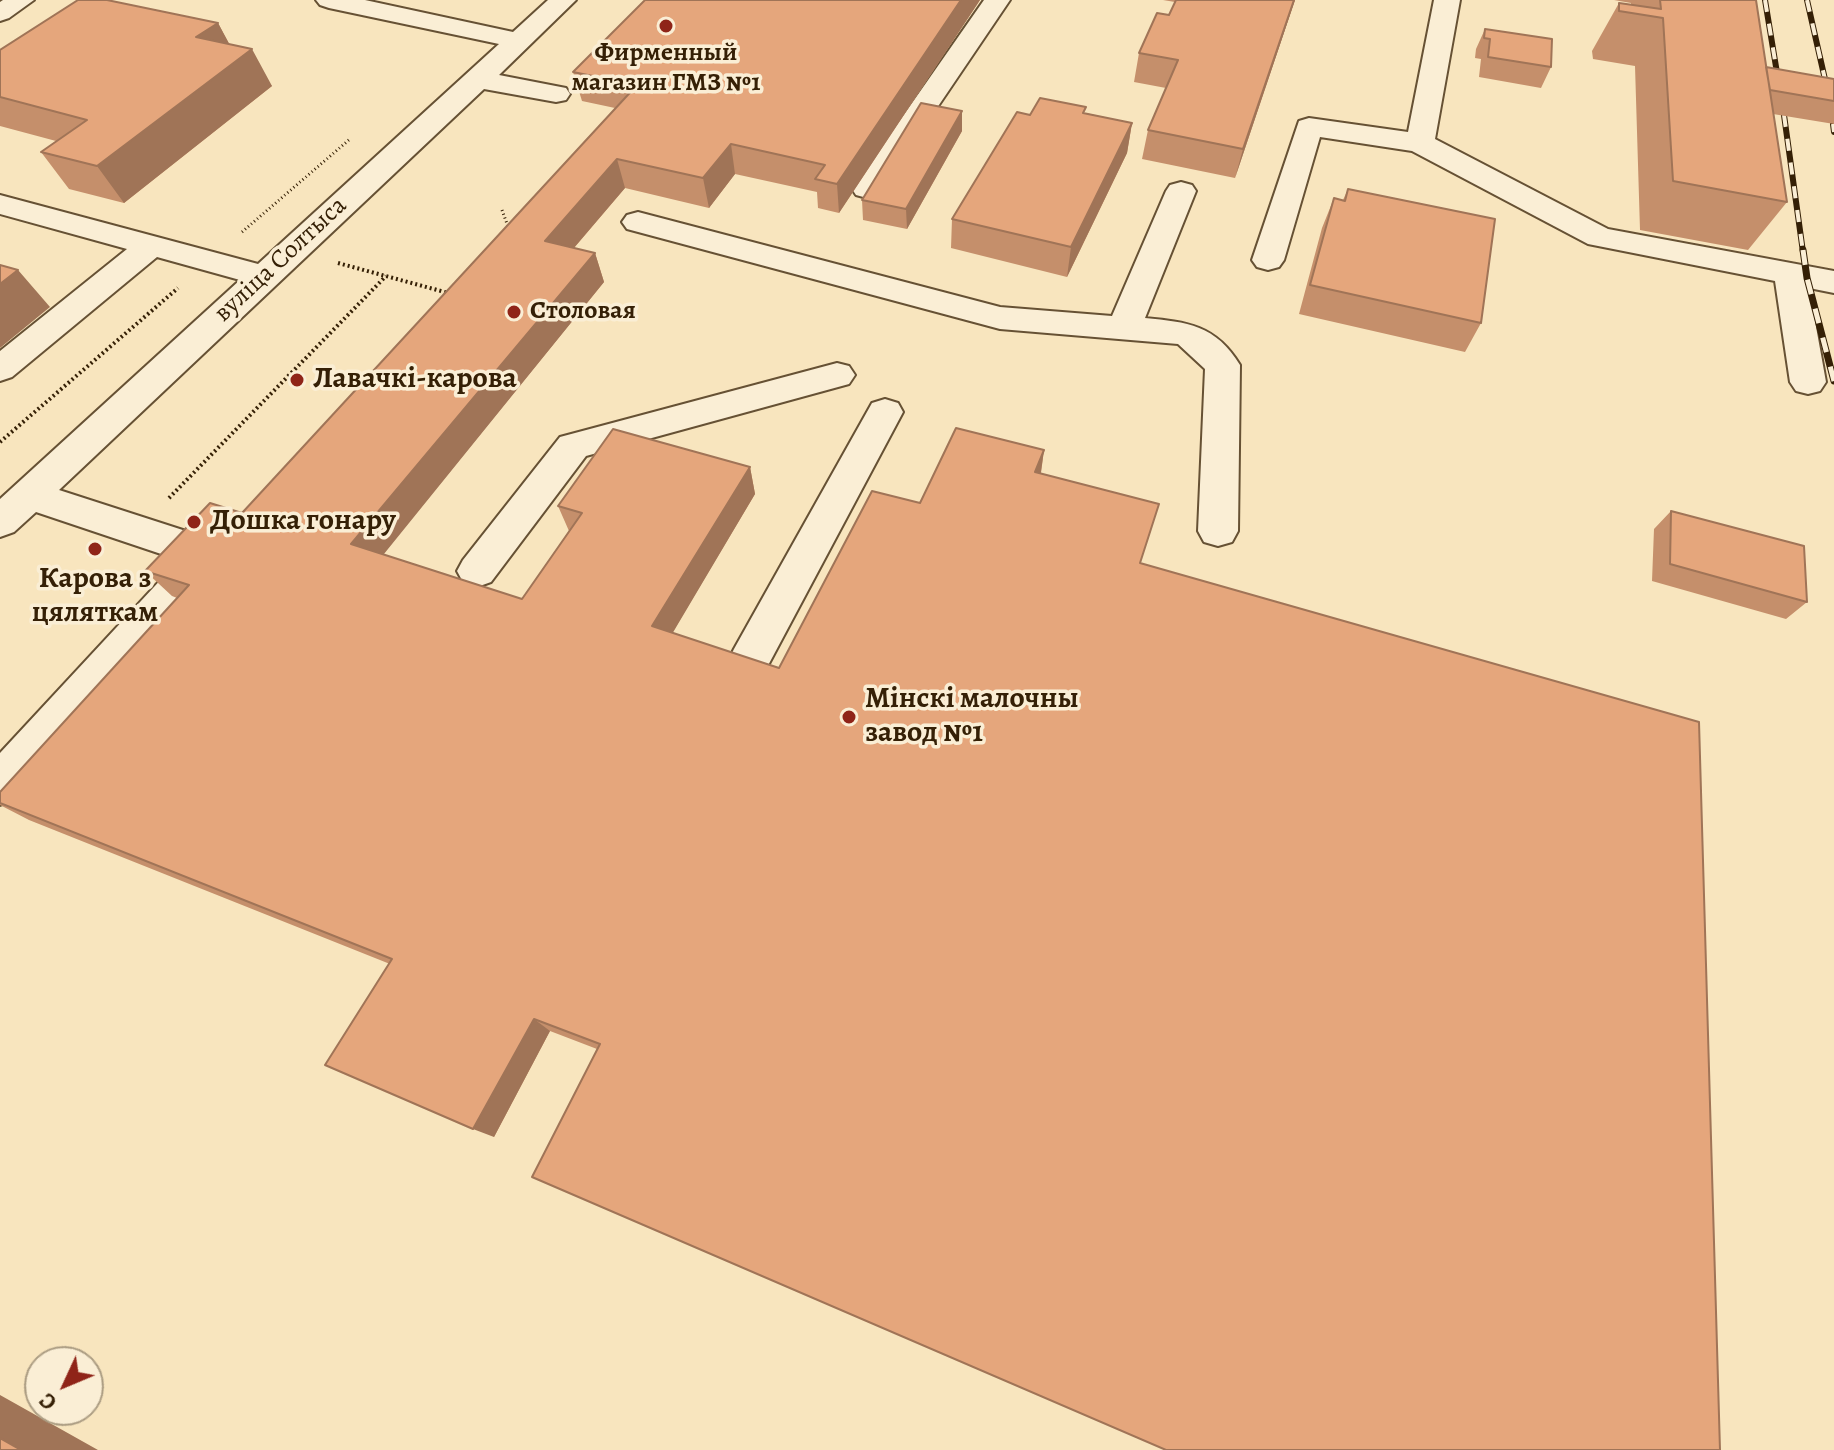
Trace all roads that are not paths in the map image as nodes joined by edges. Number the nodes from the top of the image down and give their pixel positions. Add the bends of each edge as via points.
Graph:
1 (21, 0) edge
2 (329, 0) edge
3 (563, 0) edge
4 (997, 0) edge
5 (1447, 0) edge
6 (0, 13) edge
7 (520, 41) junction
8 (477, 79) junction
9 (556, 94) dead end
10 (1420, 143) junction
11 (867, 189) edge
12 (1181, 191) dead end
13 (0, 204) edge
14 (638, 222) dead end
15 (150, 246) junction
16 (1268, 260) dead end
17 (1790, 274) junction
18 (264, 276) junction
19 (1834, 282) edge
20 (1124, 328) junction
21 (0, 369) edge
22 (837, 375) dead end
23 (1808, 382) dead end
24 (885, 412) dead end
25 (15, 508) edge
26 (1218, 531) dead end
27 (477, 571) dead end
28 (749, 661) edge
29 (0, 785) edge

1 - 6 street
2 - 7 street
3 - 7 street, вуліца Солтыса
4 - 11 street
5 - 10 street
7 - 8 street, вуліца Солтыса
8 - 9 street
8 - 18 street, вуліца Солтыса
10 - 16 street via 1309,127
10 - 17 street via 1599,237
12 - 20 street
13 - 15 street
14 - 20 street via 1000,318
15 - 18 street
15 - 21 street
17 - 19 street
17 - 23 street
18 - 25 street, вуліца Солтыса
20 - 26 street via 1187,333 1223,365
22 - 27 street via 573,446
24 - 28 street
25 - 29 street via 138,531 209,554

